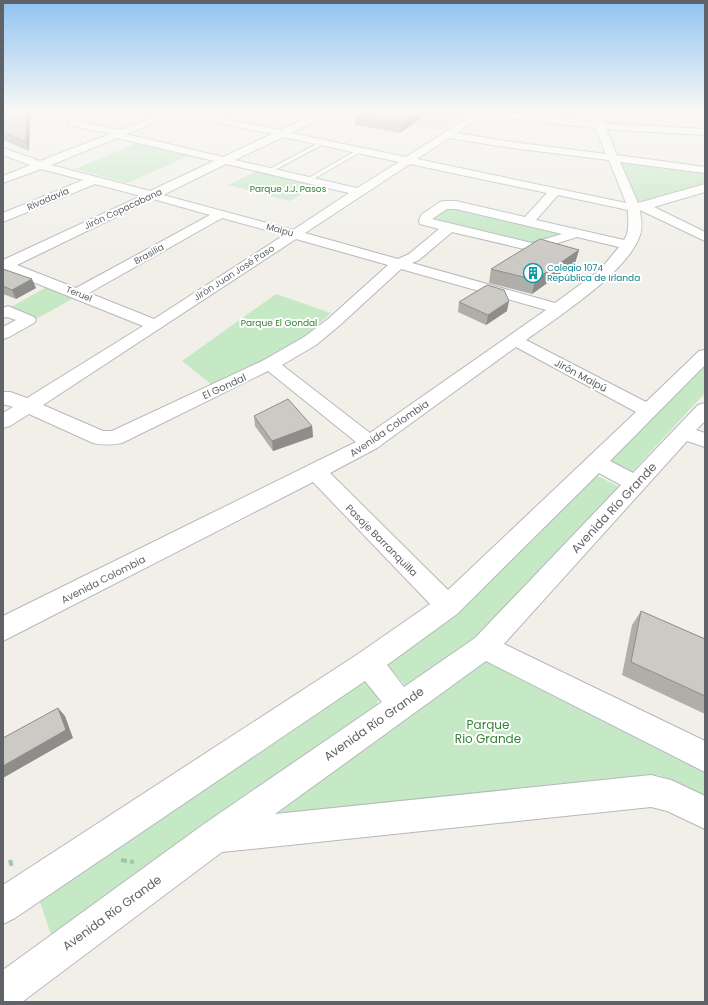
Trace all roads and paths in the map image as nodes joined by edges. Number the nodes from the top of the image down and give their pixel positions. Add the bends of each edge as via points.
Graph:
1 (21, 158) edge
2 (58, 158) edge
3 (215, 158) edge
4 (229, 158) edge
5 (294, 158) edge
6 (347, 158) edge
7 (399, 158) edge
8 (412, 158) edge
9 (612, 158) joint
10 (224, 160) junction
11 (409, 160) junction
12 (40, 165) junction
13 (705, 170) edge
14 (269, 171) junction
15 (3, 180) edge
16 (94, 180) junction
17 (308, 180) junction
18 (705, 188) edge
19 (555, 191) junction
20 (358, 192) junction
21 (151, 195) junction
22 (638, 207) junction
23 (220, 214) junction
24 (552, 214) dead end
25 (3, 218) edge
26 (528, 220) junction
27 (434, 224) junction
28 (544, 224) junction
29 (449, 228) junction
30 (577, 232) junction
31 (294, 234) junction
32 (705, 237) edge
33 (628, 245) junction
34 (398, 264) junction
35 (4, 265) edge
36 (78, 293) junction
37 (558, 309) junction
38 (3, 313) edge
39 (156, 325) junction
40 (3, 334) edge
41 (514, 340) junction
42 (705, 355) edge
43 (270, 364) junction
44 (11, 398) edge
45 (705, 409) edge
46 (647, 410) junction
47 (3, 422) edge
48 (694, 436) edge
49 (370, 443) junction
50 (596, 462) junction
51 (316, 472) junction
52 (637, 484) junction
53 (448, 606) junction
54 (3, 629) edge
55 (484, 647) junction
56 (368, 663) junction
57 (401, 705) junction
58 (705, 757) edge
59 (705, 813) edge
60 (216, 836) junction
61 (86, 852) junction
62 (170, 870) junction
63 (3, 906) edge
64 (3, 993) edge

1 - 12 street, Maipu
2 - 12 street
3 - 10 street
4 - 10 street, Jirón Copacabana
5 - 14 lane
6 - 17 lane
7 - 11 street
8 - 11 street, Jirón Juan José Paso
9 - 13 street
9 - 22 street, Avenida Colombia
10 - 14 street
10 - 21 street, Jirón Copacabana
11 - 19 street
11 - 20 street, Jirón Juan José Paso
12 - 15 street
12 - 16 street, Maipu
14 - 17 street
16 - 21 street, Maipu
16 - 25 street, Rivadavia
17 - 20 street
18 - 22 street
19 - 22 street via 565,199
19 - 26 street
20 - 31 street, Jirón Juan José Paso
21 - 23 street, Maipu
21 - 35 street, Jirón Copacabana
22 - 32 street
22 - 33 street, Avenida Colombia via 635,228
23 - 31 street, Maipu
23 - 36 street, Brasilia
24 - 28 street
26 - 27 street via 450,204 444,205 425,218
26 - 28 street
27 - 29 street
27 - 34 street, El Gondal via 400,254
28 - 30 street
29 - 30 street via 533,247
29 - 34 street, El Gondal via 414,257
30 - 33 street
31 - 34 street, Maipu
31 - 39 street, Jirón Juan José Paso
33 - 37 street, Avenida Colombia via 605,273
34 - 37 street, Maipu
34 - 43 street, El Gondal via 310,341
35 - 36 street, Teruel
36 - 39 street, Teruel
37 - 41 street, Avenida Colombia
38 - 40 street via 8,311 28,320
39 - 44 street, Jirón Juan José Paso
41 - 46 street, Jirón Maipú
41 - 49 street, Avenida Colombia
42 - 46 street
43 - 44 street, El Gondal via 115,438 100,438
43 - 49 street
44 - 47 street, Jirón Juan José Paso
45 - 48 street, Avenida Río Grande
46 - 50 street
48 - 52 street, Avenida Río Grande
49 - 51 street, Avenida Colombia
50 - 52 street
50 - 53 street
51 - 53 street, Pasaje Barranquilla
51 - 54 street, Avenida Colombia
52 - 55 street, Avenida Río Grande
53 - 56 street
55 - 57 street, Avenida Río Grande
55 - 58 street
56 - 57 street
56 - 61 street
57 - 60 street, Avenida Río Grande
59 - 60 street via 671,796 651,791
60 - 62 street, Avenida Río Grande
61 - 62 path
61 - 63 street
62 - 64 street, Avenida Río Grande

